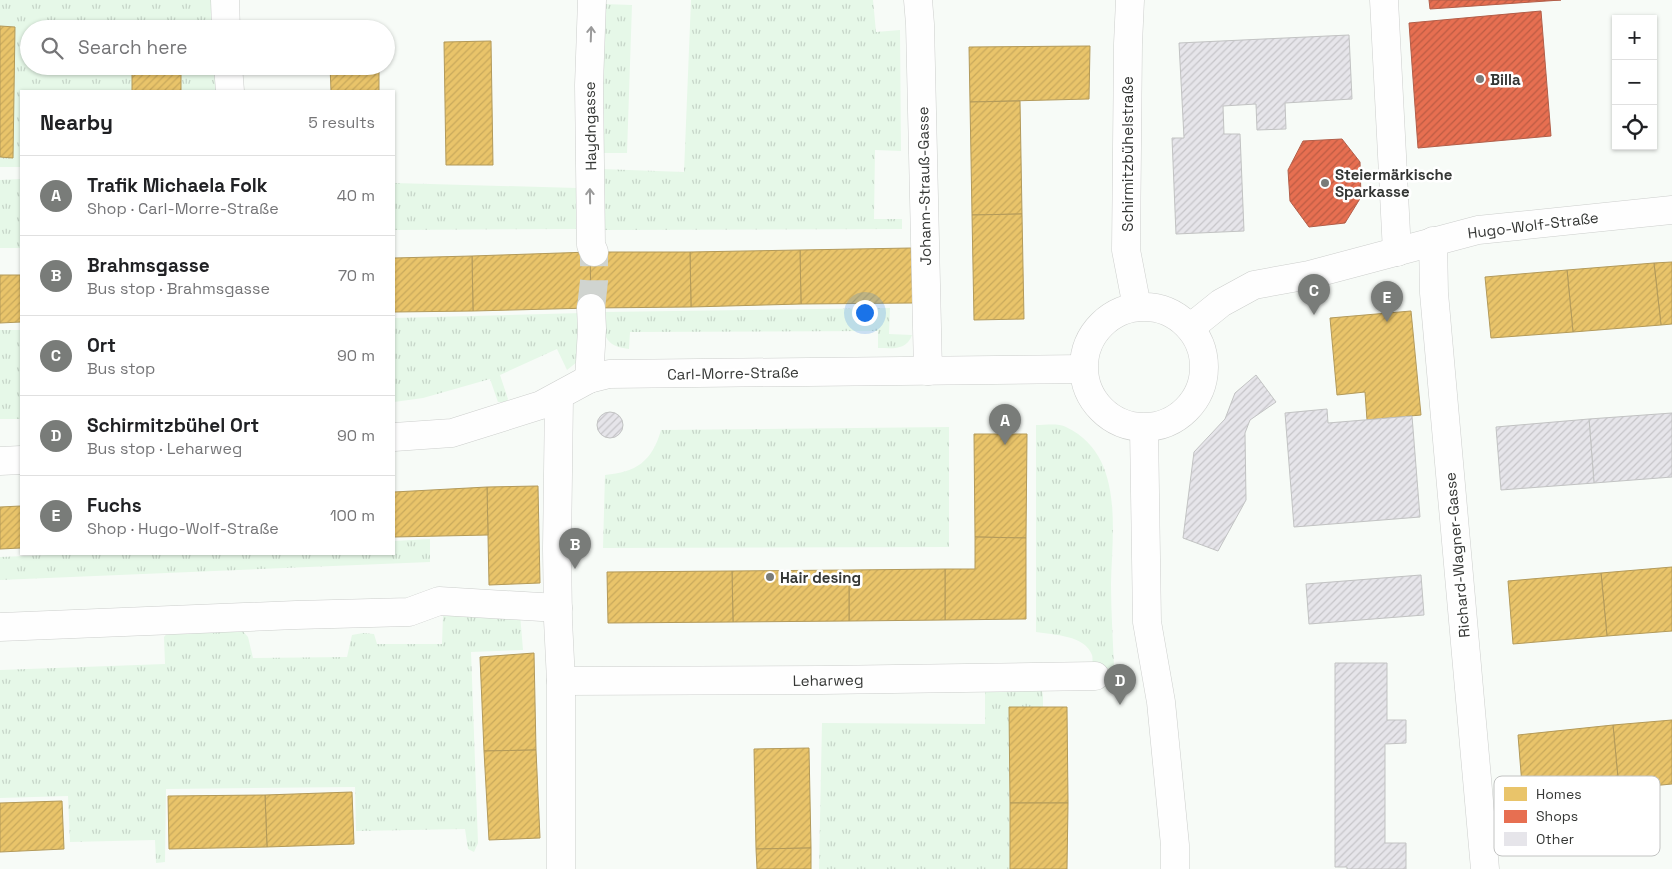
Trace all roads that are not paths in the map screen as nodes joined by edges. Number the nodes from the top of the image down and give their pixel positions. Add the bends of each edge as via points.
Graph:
1 (225, 0) edge
2 (592, 0) edge
3 (918, 0) edge
4 (1130, 0) edge
5 (1384, 0) edge
6 (226, 20) edge
7 (229, 75) edge
8 (230, 90) edge
9 (1672, 210) edge
10 (1433, 241) junction
11 (593, 248) tunnel mouth
12 (1397, 252) junction
13 (1137, 307) junction
14 (591, 308) tunnel mouth
15 (1190, 328) junction
16 (1083, 369) junction
17 (928, 371) junction
18 (589, 380) junction
19 (559, 397) junction
20 (1144, 428) junction
21 (395, 437) edge
22 (20, 460) edge
23 (0, 461) edge
24 (558, 608) junction
25 (0, 627) edge
26 (1095, 676) dead end
27 (561, 681) junction
28 (561, 869) edge
29 (1175, 869) edge
30 (1485, 869) edge

1 - 6 street
11 -> 2 street, Haydngasse via 589,85
3 - 17 street, Johann-Strauß-Gasse
4 - 13 street, Schirmitzbühelstraße via 1126,250
5 - 12 street
7 - 8 street
9 - 10 street, Hugo-Wolf-Straße via 1478,230
10 - 12 street, Hugo-Wolf-Straße
10 - 30 street, Richard-Wagner-Gasse via 1434,292
12 - 15 street, Hugo-Wolf-Straße via 1309,275 1254,285 1221,303
13 - 15 street via 1157,308
13 - 16 street via 1105,321 1092,335 1085,351
14 - 18 street
15 - 20 street via 1200,345 1204,364 1202,384 1194,401 1180,416 1163,425
16 - 17 street, Carl-Morre-Straße
16 - 20 street via 1086,388 1095,404 1109,417 1125,425
17 - 18 street, Carl-Morre-Straße via 609,374
18 - 19 street, Carl-Morre-Straße
19 - 21 street, Carl-Morre-Straße via 541,406 452,433
19 - 24 street
20 - 29 street via 1147,622 1161,702
22 - 23 street
24 - 25 street via 439,601 409,612
24 - 27 street
26 - 27 street, Leharweg
27 - 28 street

